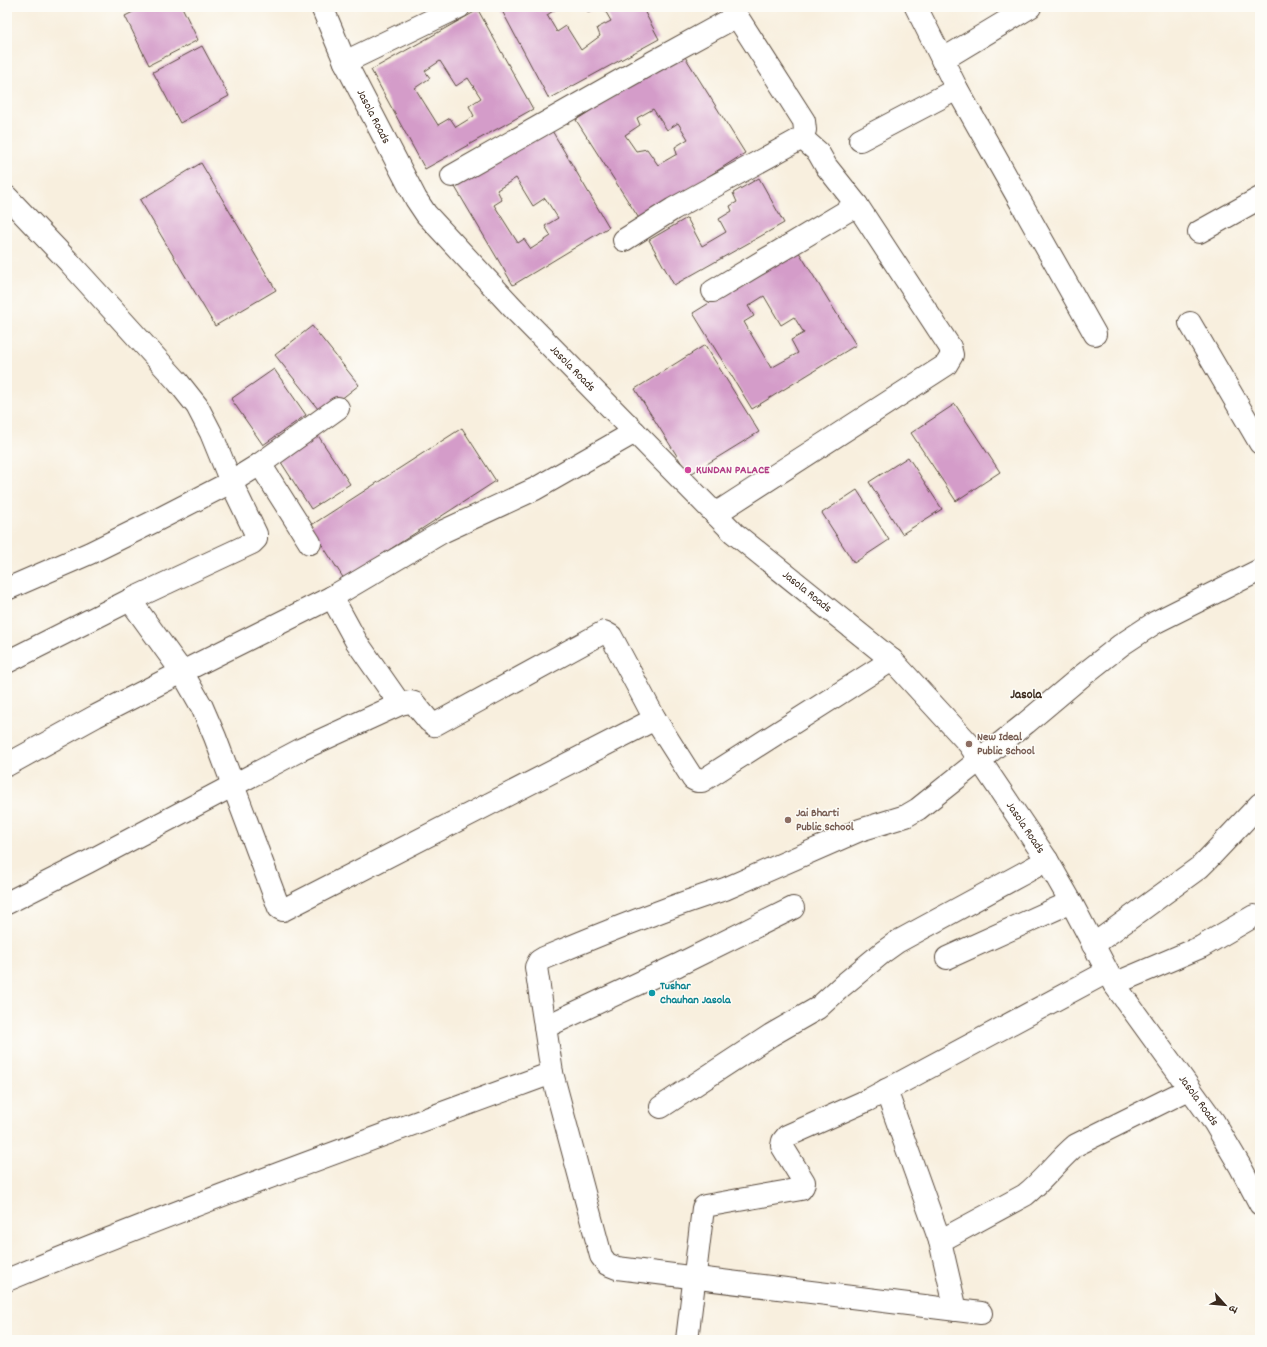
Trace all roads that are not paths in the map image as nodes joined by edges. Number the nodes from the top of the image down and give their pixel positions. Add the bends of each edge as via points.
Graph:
1 (322, 7) edge
2 (459, 7) edge
3 (916, 7) edge
4 (1030, 7) edge
5 (734, 12) edge
6 (942, 60) junction
7 (345, 62) junction
8 (957, 89) junction
9 (802, 138) junction
10 (860, 140) dead end
11 (452, 176) dead end
12 (7, 197) edge
13 (1260, 198) edge
14 (858, 205) junction
15 (1199, 232) dead end
16 (624, 240) dead end
17 (713, 291) dead end
18 (1190, 323) dead end
19 (1095, 334) dead end
20 (338, 408) dead end
21 (635, 432) junction
22 (1260, 443) edge
23 (260, 464) junction
24 (231, 482) junction
25 (715, 514) junction
26 (310, 542) dead end
27 (1260, 570) edge
28 (7, 589) edge
29 (332, 597) junction
30 (130, 600) junction
31 (892, 660) junction
32 (7, 662) edge
33 (182, 672) junction
34 (400, 704) junction
35 (655, 719) junction
36 (979, 760) junction
37 (7, 764) edge
38 (232, 787) junction
39 (1260, 804) edge
40 (1046, 860) junction
41 (1072, 902) junction
42 (7, 903) edge
43 (793, 908) dead end
44 (1254, 916) dead end
45 (1093, 944) junction
46 (947, 958) dead end
47 (1110, 978) junction
48 (545, 1027) junction
49 (552, 1073) junction
50 (1189, 1089) junction
51 (886, 1090) junction
52 (661, 1107) dead end
53 (1260, 1204) edge
54 (940, 1241) junction
55 (695, 1277) junction
56 (7, 1280) edge
57 (956, 1310) junction
58 (981, 1312) dead end
59 (687, 1340) edge

1 - 7 street, Jasola Roads
2 - 7 street
3 - 6 street
4 - 6 street
5 - 9 street via 804,121 805,130
5 - 11 street via 653,62
6 - 8 street
7 - 21 street, Jasola Roads via 426,214 515,310
8 - 10 street
8 - 19 street
9 - 14 street via 818,152 826,166
9 - 16 street via 673,209
12 - 24 street via 75,268 197,406
13 - 15 street
14 - 17 street
14 - 25 street via 950,347 950,360
18 - 22 street
20 - 23 street
21 - 25 street, Jasola Roads
21 - 29 street via 535,489 444,531
23 - 24 street
23 - 26 street
24 - 28 street via 90,553
24 - 30 street via 256,534 256,539
25 - 31 street, Jasola Roads via 734,533
27 - 36 street via 1156,622 1121,645
29 - 33 street
29 - 34 street via 356,641
30 - 32 street
30 - 33 street
31 - 35 street via 702,780 693,779
31 - 36 street, Jasola Roads via 969,744
33 - 37 street
33 - 38 street via 202,706
34 - 35 street via 414,703 434,725 604,632 611,636
34 - 38 street via 302,749
35 - 38 street via 283,910 279,908
36 - 40 street, Jasola Roads
36 - 48 street via 906,816 860,830 725,890 601,934 544,958 536,967
38 - 42 street
39 - 45 street via 1200,866
40 - 41 street, Jasola Roads
40 - 52 street via 897,942 818,1008 771,1035
41 - 45 street, Jasola Roads
41 - 46 street
43 - 48 street
44 - 47 street via 1201,947
45 - 47 street, Jasola Roads
47 - 50 street, Jasola Roads
47 - 51 street
48 - 49 street
49 - 55 street via 601,1256 607,1264 616,1268
49 - 56 street via 280,1173
50 - 53 street, Jasola Roads via 1214,1122
50 - 54 street via 1076,1145 1025,1195
51 - 54 street
51 - 55 street via 787,1136 782,1146 804,1182 801,1189 705,1206
54 - 57 street
55 - 57 street
55 - 59 street
57 - 58 street

